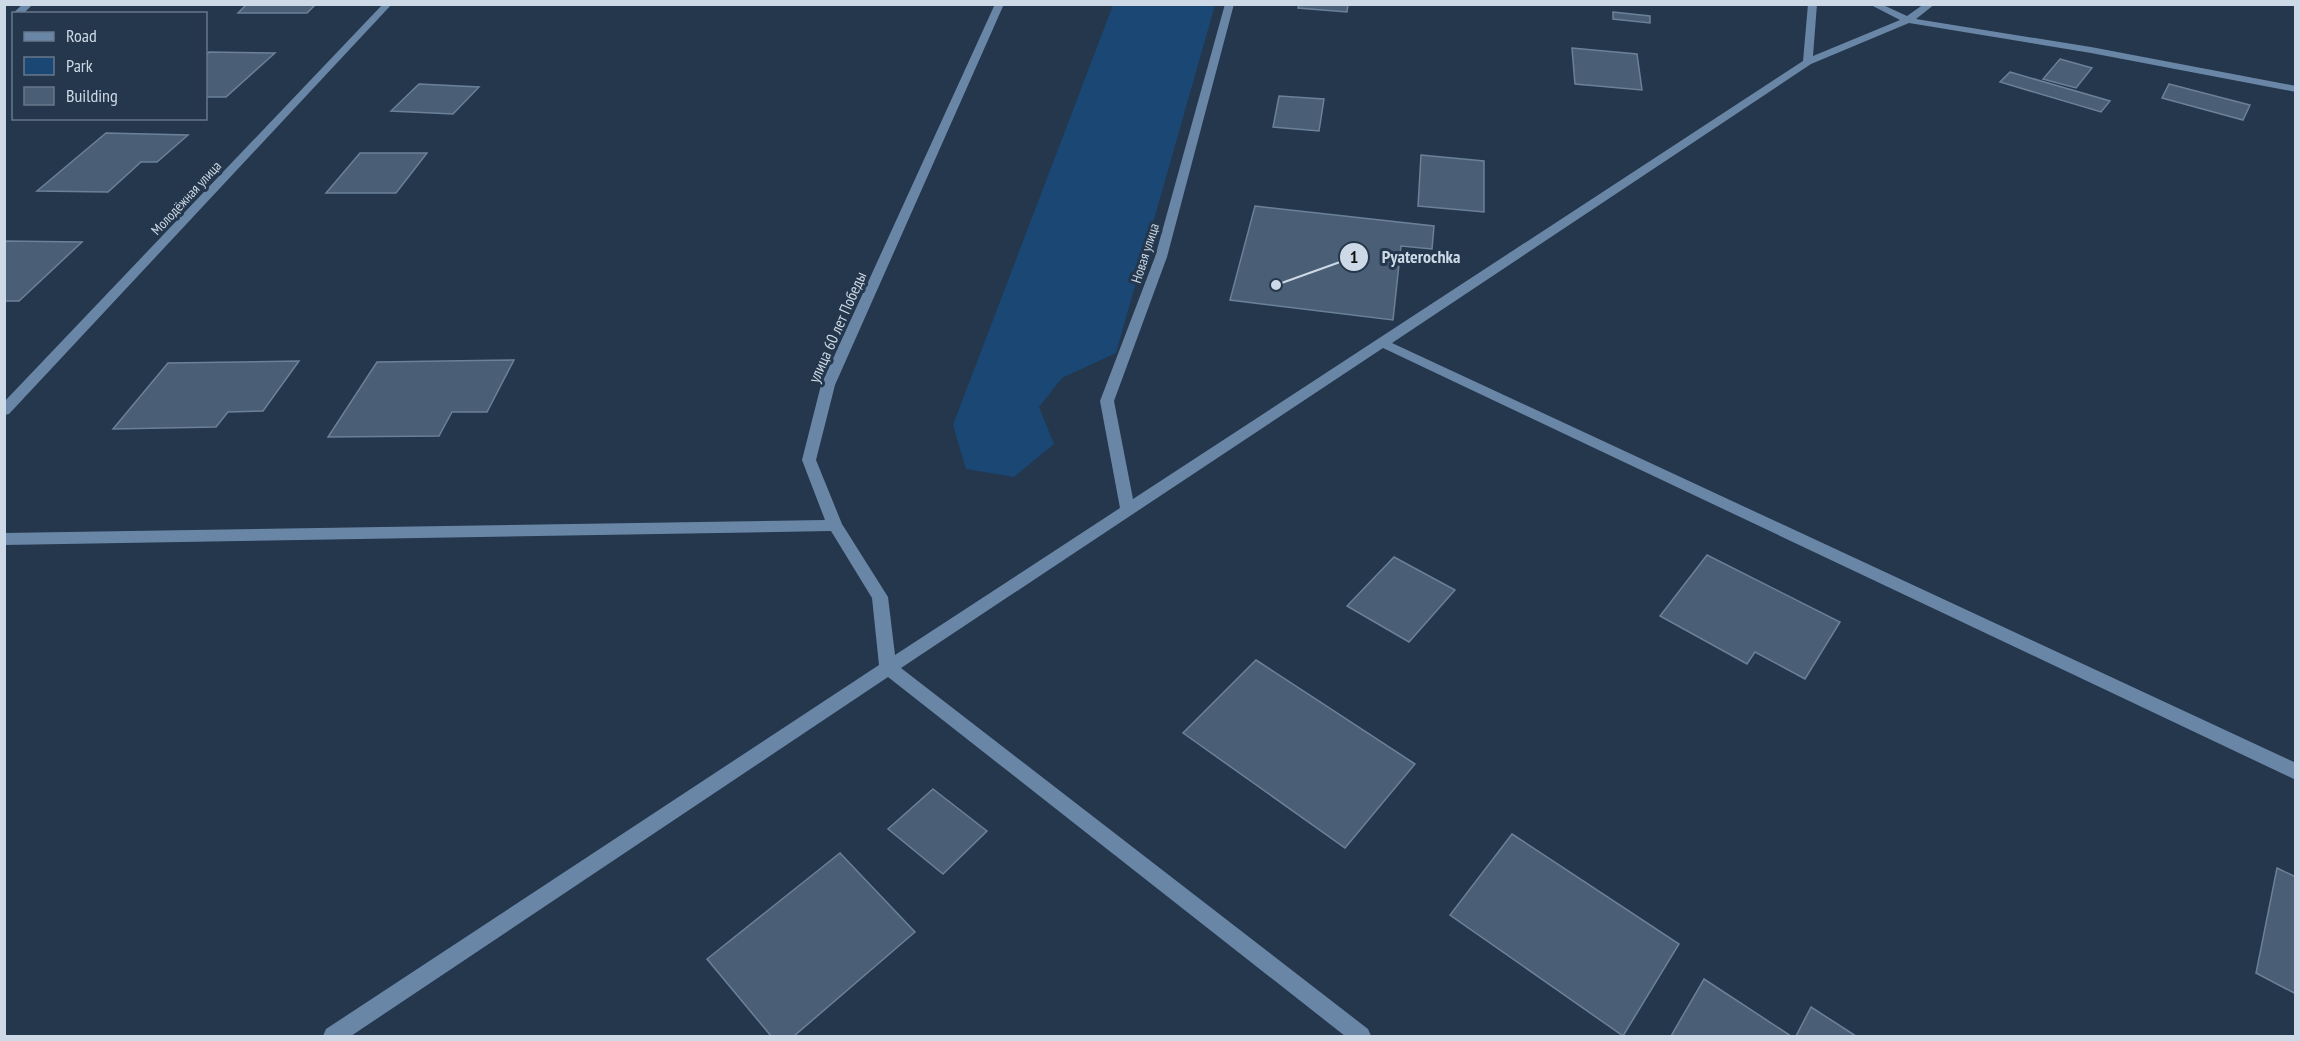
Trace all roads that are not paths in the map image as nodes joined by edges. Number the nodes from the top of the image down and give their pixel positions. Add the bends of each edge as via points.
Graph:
1 (388, 4) edge
2 (1000, 4) edge
3 (1230, 4) edge
4 (1813, 4) edge
5 (1873, 4) edge
6 (1931, 4) edge
7 (1908, 20) junction
8 (1808, 62) junction
9 (2295, 89) edge
10 (1382, 343) junction
11 (4, 411) edge
12 (1128, 510) junction
13 (835, 525) junction
14 (4, 539) edge
15 (888, 668) junction
16 (2295, 772) edge
17 (333, 1036) edge
18 (1360, 1036) edge

1 - 11 street, Молодёжная улица
2 - 13 street, улица 60 лет Победы via 828,385 809,460
3 - 12 street, Новая улица via 1161,257 1107,401
4 - 8 street
5 - 7 street
6 - 7 street
7 - 8 street
7 - 9 street
8 - 10 street
10 - 12 street
10 - 16 street
12 - 15 street
13 - 14 street
13 - 15 street, улица 60 лет Победы via 880,597
15 - 17 street
15 - 18 street

